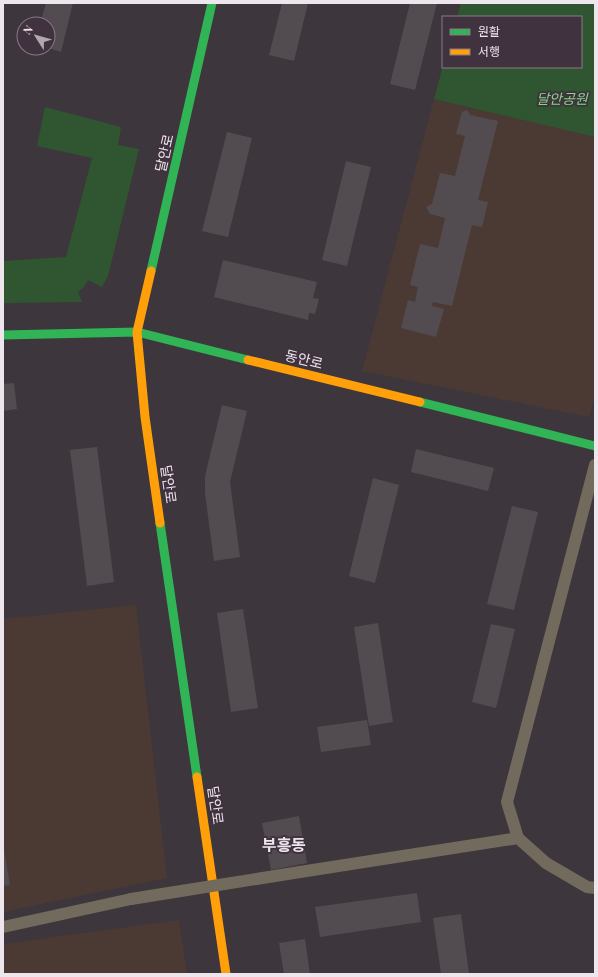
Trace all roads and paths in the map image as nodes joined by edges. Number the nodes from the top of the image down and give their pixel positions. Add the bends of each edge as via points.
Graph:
1 (212, 3) edge
2 (137, 332) junction
3 (3, 335) edge
4 (595, 446) edge
5 (595, 465) edge
6 (518, 838) junction
7 (595, 888) edge
8 (3, 927) edge
9 (226, 974) edge

1 - 2 street, 달안로
2 - 3 street, 동안로
2 - 4 street, 동안로
2 - 9 street, 달안로 via 145,417
5 - 6 street via 507,802
6 - 7 street via 546,863 587,887
6 - 8 street, bridge via 131,899

